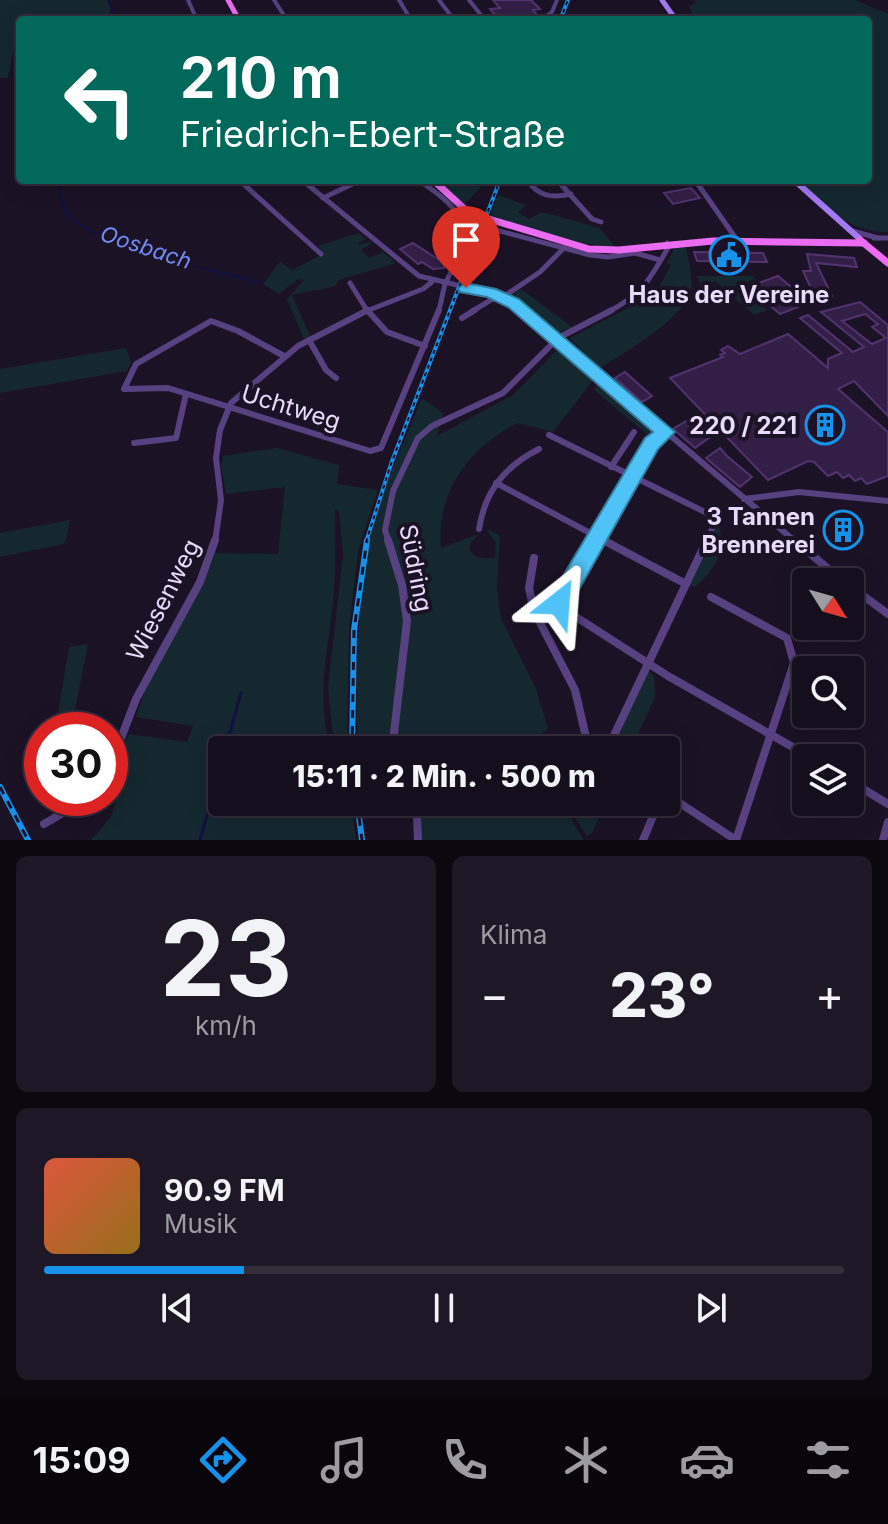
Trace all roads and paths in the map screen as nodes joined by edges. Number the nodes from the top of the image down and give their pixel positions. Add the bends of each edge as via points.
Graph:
1 (469, 0) edge
2 (482, 16) edge
3 (243, 184) edge
4 (307, 184) edge
5 (353, 184) edge
6 (424, 184) edge
7 (437, 184) edge
8 (531, 184) edge
9 (561, 184) edge
10 (698, 184) edge
11 (798, 184) edge
12 (571, 194) junction
13 (323, 198) junction
14 (601, 222) dead end
15 (847, 228) junction
16 (737, 240) junction
17 (884, 240) edge
18 (862, 241) junction
19 (844, 242) junction
20 (667, 243) junction
21 (564, 248) junction
22 (321, 254) dead end
23 (882, 258) edge
24 (660, 260) junction
25 (432, 282) junction
26 (350, 283) dead end
27 (445, 284) junction
28 (466, 288) junction
29 (501, 296) junction
30 (366, 311) junction
31 (462, 318) dead end
32 (558, 338) junction
33 (309, 340) junction
34 (425, 346) junction
35 (284, 356) junction
36 (336, 378) dead end
37 (186, 394) junction
38 (229, 407) junction
39 (634, 432) dead end
40 (665, 432) junction
41 (549, 435) dead end
42 (187, 437) dead end
43 (176, 438) junction
44 (134, 443) dead end
45 (539, 449) dead end
46 (611, 467) junction
47 (632, 476) junction
48 (496, 483) junction
49 (744, 499) junction
50 (888, 501) edge
51 (479, 529) dead end
52 (596, 535) junction
53 (534, 558) dead end
54 (827, 568) edge
55 (686, 584) junction
56 (864, 596) edge
57 (711, 597) dead end
58 (559, 606) junction
59 (534, 611) junction
60 (888, 614) edge
61 (650, 662) junction
62 (128, 720) edge
63 (771, 734) junction
64 (394, 736) edge
65 (586, 736) edge
66 (614, 736) edge
67 (792, 746) edge
68 (864, 789) edge
69 (680, 803) edge
70 (888, 804) edge
71 (58, 816) edge
72 (417, 816) edge
73 (653, 816) edge
74 (888, 822) edge
75 (44, 824) dead end
76 (418, 840) edge
77 (643, 840) edge
78 (736, 840) edge
79 (883, 840) edge

1 - 2 street
3 - 22 street
4 - 13 street
5 - 13 street
6 - 27 street via 461,220 465,238
7 - 20 main road via 469,213 574,245 605,250
8 - 12 street via 545,197
9 - 12 street
10 - 16 street
11 - 15 main road
12 - 14 street
13 - 25 street
15 - 17 street
15 - 18 main road
15 - 19 main road
16 - 19 main road
16 - 20 main road
17 - 18 street
17 - 23 street
18 - 19 main road
18 - 23 main road
19 - 23 main road
20 - 24 street, Südring
21 - 24 street via 599,257 635,253
21 - 28 street via 495,229 489,232
21 - 29 street via 540,272
24 - 32 street, Südring via 632,300
25 - 27 street
25 - 30 street
26 - 30 street
27 - 28 street
27 - 34 street
28 - 29 street
29 - 31 street
29 - 32 street
30 - 33 street
30 - 34 street via 382,331
32 - 40 street
32 - 64 street, Südring via 503,393 432,426 418,438 393,491 385,530 407,621
33 - 35 street
33 - 36 street
34 - 38 street, Uchtweg via 384,445 370,451
35 - 37 street, Uchtweg via 211,321 136,364 124,389 159,387
35 - 38 street
37 - 38 street, Uchtweg
37 - 43 street
38 - 62 street, Wiesenweg via 216,458 221,500 215,542 200,582
39 - 46 street
40 - 47 street
40 - 49 street
41 - 46 street
42 - 43 street
43 - 44 street
45 - 48 street via 514,462
46 - 47 street
47 - 52 street
47 - 55 street via 717,518
48 - 51 street via 484,503
48 - 52 street
49 - 50 street via 811,490
49 - 54 street
52 - 55 street
52 - 58 street
53 - 59 street via 529,588
55 - 61 street
56 - 60 street
57 - 63 street via 788,641 794,665
58 - 59 street
58 - 61 street
59 - 65 street via 575,690
61 - 63 street
61 - 66 street
63 - 67 street
63 - 78 street
68 - 70 street
69 - 78 street
71 - 75 street
72 - 76 street
73 - 77 street
74 - 79 street

